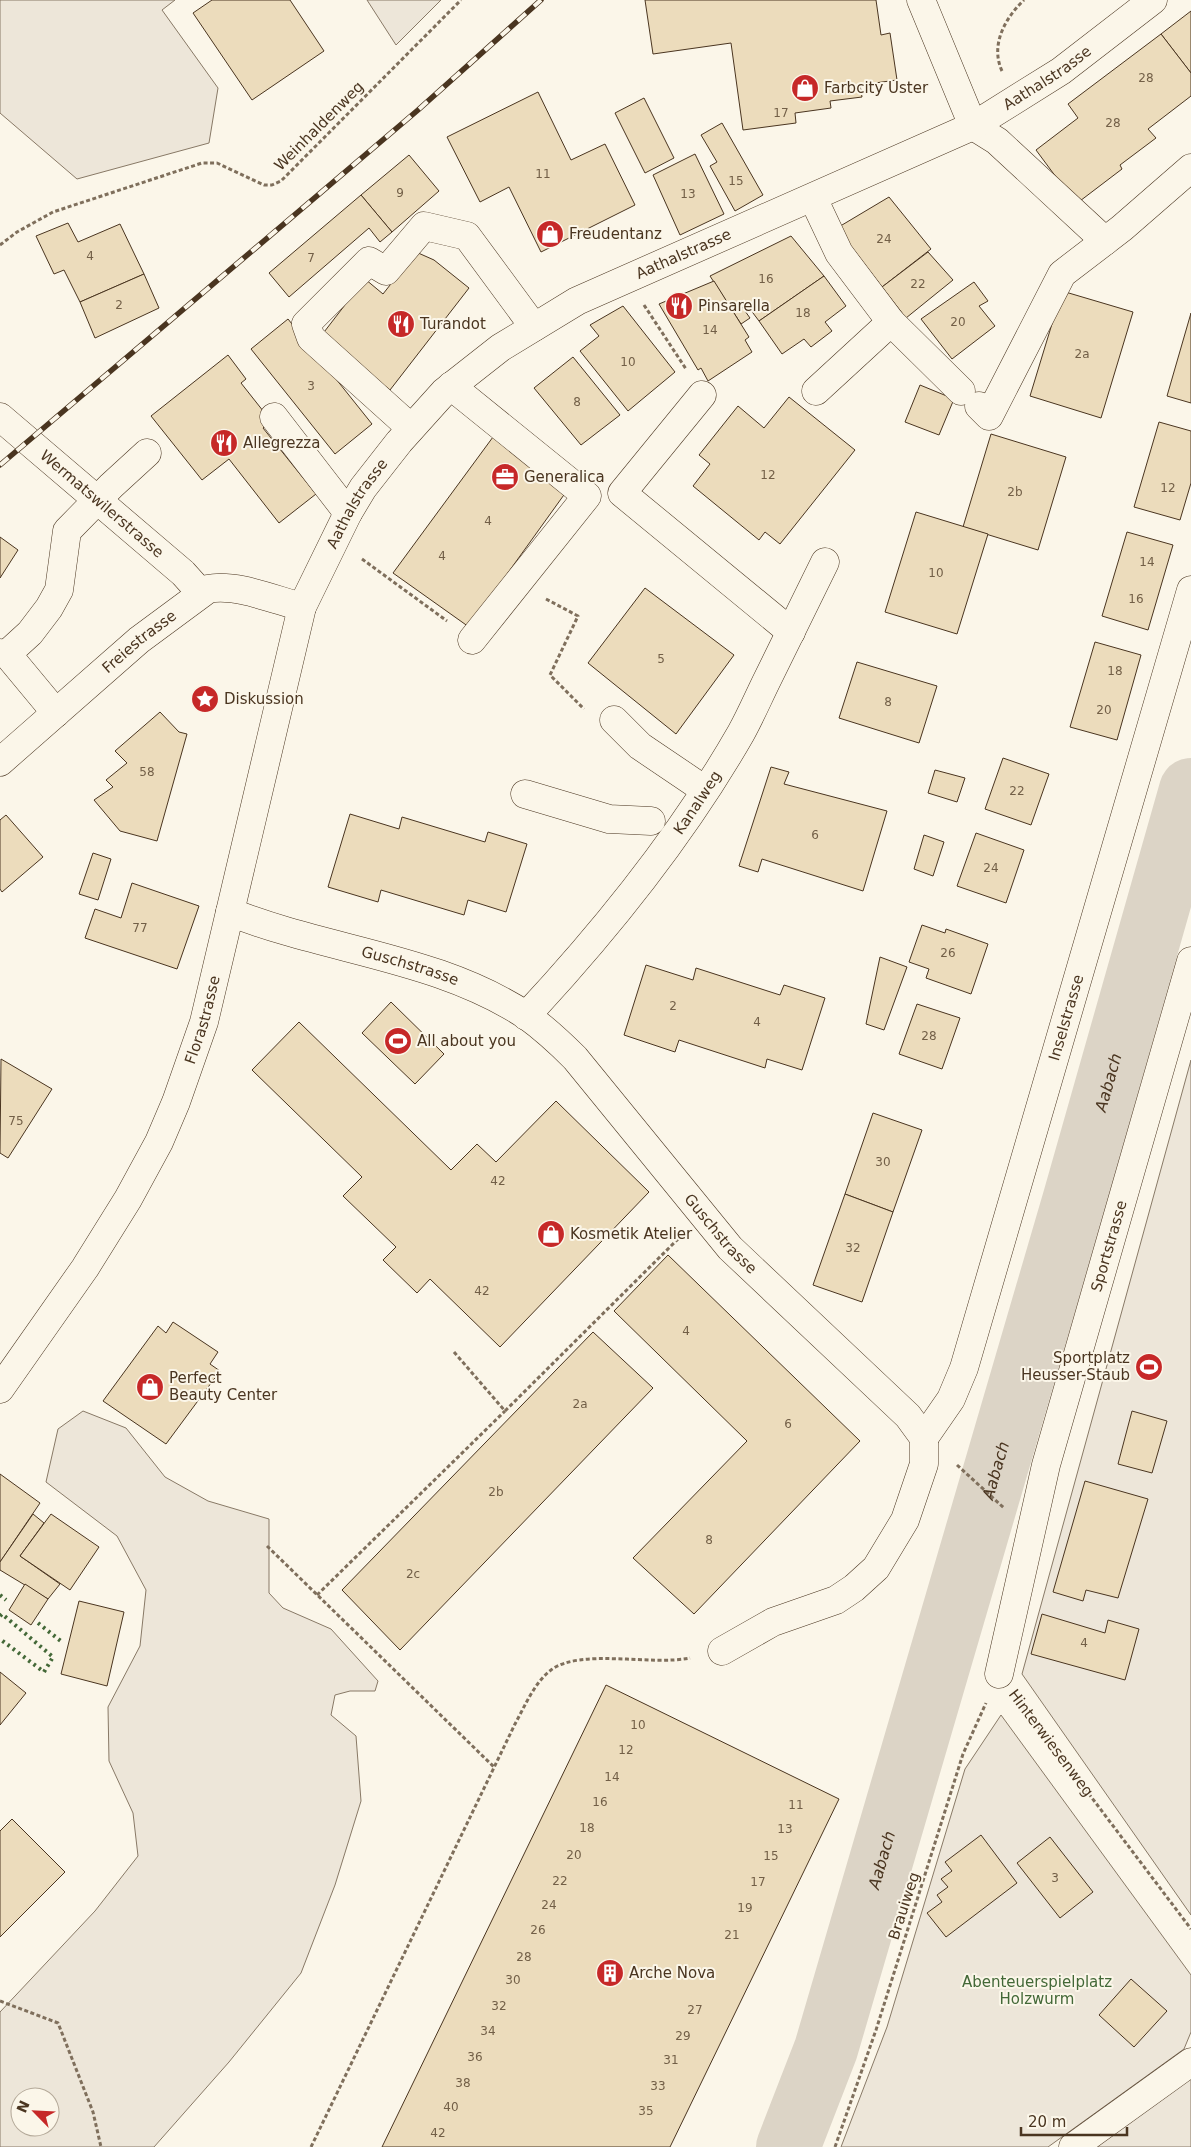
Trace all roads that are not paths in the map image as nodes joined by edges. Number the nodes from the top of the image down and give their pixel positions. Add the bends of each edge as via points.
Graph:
1 (922, 0) edge
2 (1153, 0) edge
3 (973, 126) junction
4 (1191, 168) edge
5 (813, 198) junction
6 (1105, 241) junction
7 (891, 322) junction
8 (534, 327) junction
9 (451, 386) junction
10 (816, 391) dead end
11 (702, 395) road end
12 (0, 417) edge
13 (274, 417) dead end
14 (411, 428) junction
15 (147, 453) dead end
16 (98, 500) junction
17 (348, 513) junction
18 (825, 562) dead end
19 (1191, 590) edge
20 (201, 593) junction
21 (302, 607) junction
22 (791, 632) junction
23 (472, 640) road end
24 (4, 653) edge
25 (56, 713) junction
26 (614, 720) dead end
27 (0, 762) edge
28 (705, 790) junction
29 (525, 794) dead end
30 (651, 821) dead end
31 (230, 912) junction
32 (1191, 962) edge
33 (526, 1016) junction
34 (0, 1389) edge
35 (924, 1438) junction
36 (1031, 1531) joint
37 (722, 1651) road end
38 (999, 1674) road end
39 (1191, 2062) edge
40 (1073, 2147) edge

1 - 3 street
2 - 3 street, Aathalstrasse via 1061,71
3 - 5 street, Aathalstrasse
3 - 6 street via 997,141
4 - 6 street
5 - 7 street via 839,253
5 - 8 street, Aathalstrasse via 577,301
6 - 7 street via 1062,274 989,416
7 - 10 street
8 - 9 street, Aathalstrasse via 500,348
8 - 14 street via 468,236 424,226 386,272 369,261 306,324 311,338
9 - 14 street, Aathalstrasse
9 - 23 street via 587,496
11 - 22 street via 622,493
12 - 16 street, Wermatswilerstrasse
13 - 17 street
14 - 17 street, Aathalstrasse via 363,488
15 - 16 street
16 - 20 street, Wermatswilerstrasse via 183,573
16 - 24 street via 67,531 59,590 49,608 30,633
17 - 21 street, Aathalstrasse
18 - 22 street, Kanalweg
19 - 35 street, Inselstrasse via 964,1368 952,1399
20 - 21 street, Freiestrasse via 216,587 238,590
20 - 25 street, Freiestrasse via 139,640
21 - 31 street, Florastrasse
22 - 28 street, Kanalweg via 742,732
24 - 25 street
25 - 27 street, Freiestrasse
26 - 28 street via 640,746
28 - 33 street, Kanalweg via 663,851 581,957
29 - 30 street via 609,819
31 - 33 street, Guschstrasse via 261,924 412,965 484,993
31 - 34 street, Florastrasse via 203,1025 159,1142 85,1268
32 - 36 street, Sportstrasse via 1046,1465
33 - 35 street, Guschstrasse via 575,1058 730,1248 908,1416
35 - 37 street via 924,1464 905,1520 876,1568 836,1600 773,1622
36 - 38 street, Hinterwiesenweg
39 - 40 street

